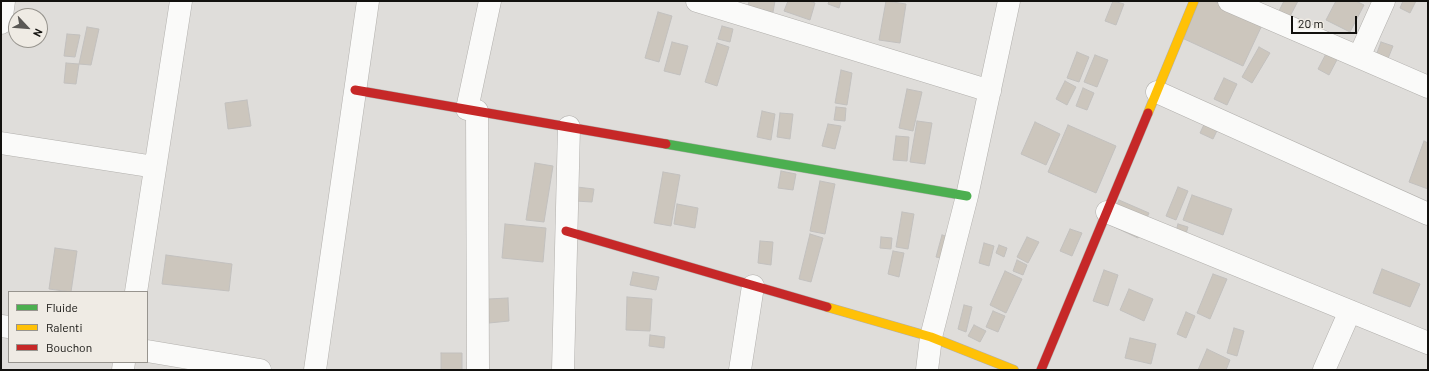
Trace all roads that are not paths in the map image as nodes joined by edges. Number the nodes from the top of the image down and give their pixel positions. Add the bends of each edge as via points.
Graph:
1 (4, 1) edge
2 (180, 1) edge
3 (368, 1) edge
4 (490, 1) edge
5 (697, 1) edge
6 (1009, 1) edge
7 (1194, 1) edge
8 (1228, 1) edge
9 (1384, 1) edge
10 (1, 23) edge
11 (1359, 57) junction
12 (1428, 86) edge
13 (355, 90) junction
14 (990, 91) junction
15 (1157, 92) junction
16 (472, 110) junction
17 (568, 127) junction
18 (1, 143) edge
19 (155, 167) junction
20 (967, 196) junction
21 (1107, 212) junction
22 (1428, 214) edge
23 (566, 231) junction
24 (752, 286) junction
25 (136, 291) edge
26 (1350, 311) junction
27 (931, 338) junction
28 (1428, 343) edge
29 (148, 350) edge
30 (260, 370) edge
31 (315, 370) edge
32 (478, 370) edge
33 (563, 370) edge
34 (740, 370) edge
35 (927, 370) edge
36 (1014, 370) edge
37 (1041, 370) edge
38 (1324, 370) edge

1 - 10 street
2 - 19 street
3 - 13 street
4 - 16 street
5 - 14 street
6 - 14 street
7 - 15 street
8 - 11 street
9 - 11 street
11 - 12 street
13 - 16 street
13 - 31 street
14 - 20 street
15 - 21 street
15 - 22 street
16 - 17 street
16 - 32 street
17 - 20 street
17 - 23 street
18 - 19 street
19 - 25 street
20 - 27 street
21 - 26 street
21 - 37 street
23 - 24 street
23 - 33 street
24 - 27 street
24 - 34 street
26 - 28 street
26 - 38 street
27 - 35 street
27 - 36 street
29 - 30 street

